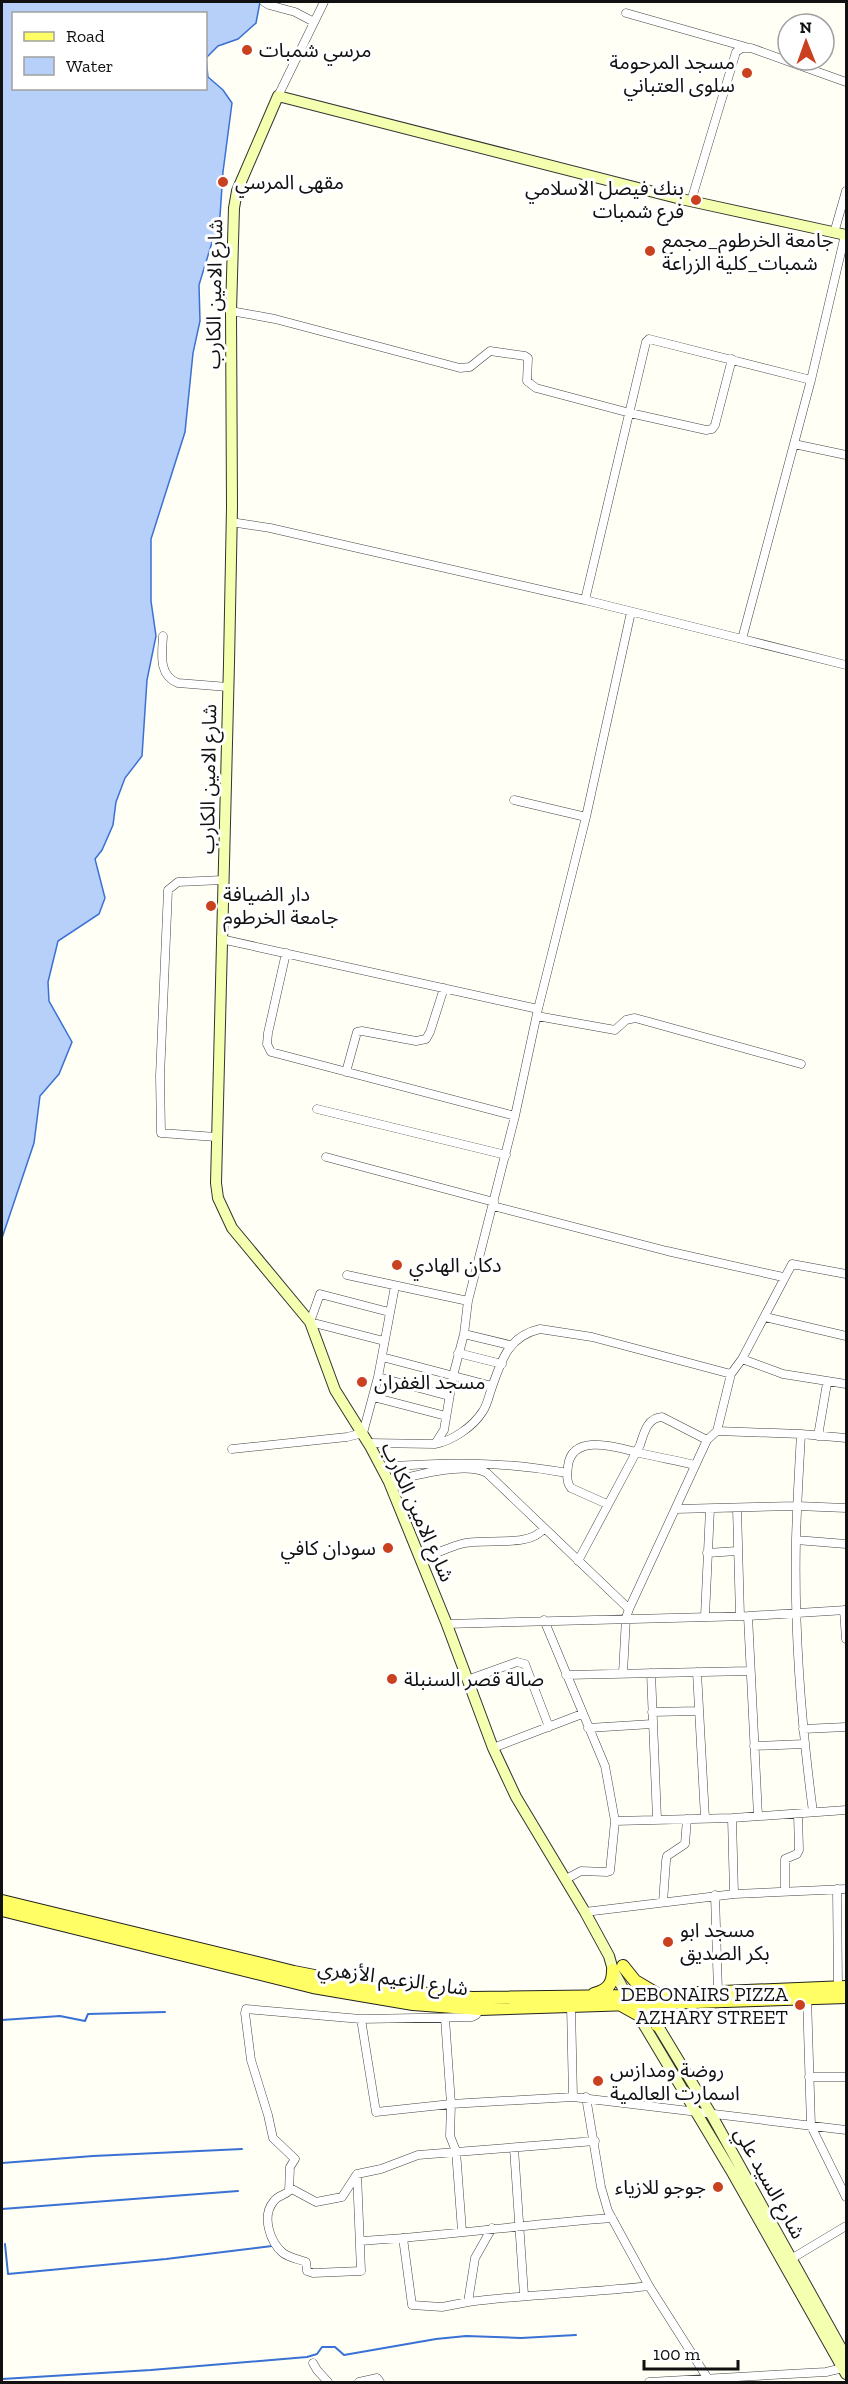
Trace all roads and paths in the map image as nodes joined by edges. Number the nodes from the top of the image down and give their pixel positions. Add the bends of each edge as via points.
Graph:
1 (264, 2) edge
2 (324, 2) edge
3 (626, 13) dead end
4 (314, 22) junction
5 (751, 48) junction
6 (846, 82) edge
7 (278, 96) junction
8 (846, 191) edge
9 (692, 201) junction
10 (842, 234) edge
11 (231, 311) junction
12 (732, 359) junction
13 (811, 380) junction
14 (630, 413) junction
15 (794, 444) junction
16 (846, 455) edge
17 (231, 522) junction
18 (585, 600) junction
19 (631, 612) junction
20 (163, 636) dead end
21 (742, 639) junction
22 (846, 665) edge
23 (228, 687) junction
24 (514, 800) dead end
25 (586, 817) junction
26 (223, 880) junction
27 (221, 939) junction
28 (286, 953) junction
29 (444, 988) junction
30 (538, 1013) junction
31 (801, 1064) dead end
32 (346, 1072) junction
33 (317, 1109) dead end
34 (515, 1116) junction
35 (216, 1137) junction
36 (506, 1155) junction
37 (326, 1157) dead end
38 (494, 1204) junction
39 (846, 1274) edge
40 (347, 1275) dead end
41 (783, 1277) junction
42 (395, 1286) junction
43 (468, 1301) junction
44 (389, 1312) junction
45 (765, 1317) junction
46 (310, 1322) junction
47 (464, 1334) junction
48 (846, 1336) edge
49 (384, 1341) junction
50 (510, 1345) junction
51 (458, 1353) junction
52 (382, 1357) junction
53 (742, 1359) junction
54 (502, 1364) junction
55 (731, 1374) junction
56 (453, 1376) junction
57 (378, 1377) junction
58 (826, 1383) junction
59 (846, 1384) edge
60 (492, 1386) junction
61 (449, 1396) junction
62 (373, 1397) junction
63 (446, 1416) junction
64 (717, 1431) junction
65 (363, 1433) junction
66 (801, 1434) junction
67 (818, 1436) junction
68 (846, 1438) edge
69 (707, 1440) junction
70 (369, 1443) junction
71 (435, 1444) junction
72 (232, 1449) dead end
73 (635, 1452) junction
74 (695, 1465) junction
75 (381, 1467) junction
76 (567, 1473) junction
77 (389, 1482) junction
78 (607, 1504) junction
79 (797, 1506) junction
80 (737, 1508) junction
81 (846, 1508) edge
82 (676, 1509) junction
83 (710, 1509) junction
84 (544, 1528) junction
85 (796, 1540) junction
86 (846, 1544) edge
87 (737, 1551) junction
88 (707, 1553) junction
89 (421, 1560) junction
90 (578, 1561) junction
91 (845, 1610) edge
92 (797, 1612) junction
93 (627, 1614) junction
94 (705, 1616) junction
95 (744, 1616) junction
96 (544, 1620) junction
97 (446, 1624) junction
98 (846, 1639) edge
99 (750, 1671) junction
100 (651, 1672) junction
101 (697, 1672) junction
102 (623, 1673) junction
103 (566, 1676) junction
104 (467, 1680) junction
105 (698, 1711) junction
106 (652, 1712) junction
107 (582, 1714) junction
108 (652, 1725) junction
109 (549, 1727) junction
110 (846, 1727) edge
111 (588, 1728) junction
112 (803, 1729) junction
113 (804, 1744) junction
114 (754, 1746) junction
115 (494, 1748) junction
116 (846, 1810) edge
117 (813, 1812) junction
118 (798, 1814) junction
119 (758, 1816) junction
120 (705, 1818) junction
121 (732, 1818) junction
122 (657, 1819) junction
123 (687, 1819) junction
124 (615, 1821) junction
125 (566, 1879) junction
126 (837, 1889) junction
127 (846, 1889) edge
128 (785, 1891) junction
129 (734, 1894) junction
130 (715, 1895) junction
131 (2, 1901) edge
132 (663, 1902) junction
133 (16, 1909) junction
134 (2, 1910) edge
135 (585, 1912) junction
136 (618, 1968) junction
137 (842, 1987) edge
138 (718, 1992) junction
139 (658, 1994) junction
140 (583, 1996) junction
141 (846, 1997) edge
142 (807, 1998) junction
143 (636, 2003) junction
144 (668, 2004) junction
145 (571, 2006) junction
146 (480, 2009) junction
147 (445, 2018) junction
148 (361, 2019) junction
149 (657, 2025) junction
150 (809, 2077) junction
151 (846, 2077) edge
152 (573, 2097) junction
153 (586, 2097) junction
154 (451, 2104) junction
155 (698, 2113) junction
156 (711, 2114) junction
157 (811, 2126) junction
158 (846, 2130) edge
159 (595, 2141) junction
160 (514, 2148) junction
161 (456, 2151) junction
162 (357, 2174) junction
163 (290, 2188) junction
164 (846, 2197) edge
165 (612, 2218) junction
166 (520, 2225) junction
167 (846, 2226) edge
168 (492, 2228) junction
169 (462, 2231) junction
170 (403, 2238) junction
171 (361, 2241) junction
172 (791, 2259) junction
173 (649, 2286) junction
174 (524, 2295) junction
175 (468, 2302) junction
176 (313, 2362) dead end
177 (845, 2366) edge
178 (826, 2372) junction
179 (708, 2379) junction
180 (675, 2381) edge
181 (328, 2382) edge
182 (359, 2382) edge
183 (380, 2382) edge
184 (649, 2382) edge
185 (830, 2382) edge

1 - 4 street
2 - 4 street
3 - 5 street
4 - 7 street
5 - 6 street
5 - 9 street via 736,52
7 - 9 street
7 - 11 street, شارع الامين الكارب via 235,198
8 - 10 street
9 - 10 street
10 - 13 street
11 - 14 street via 460,368 470,367 490,351 525,356 530,385
11 - 17 street, شارع الامين الكارب
12 - 13 street
12 - 14 street via 712,429
12 - 14 street via 649,339
13 - 15 street
14 - 18 street
15 - 16 street
15 - 21 street
17 - 18 street
17 - 23 street, شارع الامين الكارب
18 - 19 street
19 - 21 street
19 - 25 street
20 - 23 street via 163,668 171,680
21 - 22 street
23 - 26 street, شارع الامين الكارب
24 - 25 street
25 - 30 street
26 - 27 street, شارع الامين الكارب
26 - 35 street via 178,882 168,890 160,1076 161,1132
27 - 28 street
27 - 35 street, شارع الامين الكارب
28 - 29 street
28 - 32 street via 268,1049
29 - 30 street
29 - 32 street via 426,1039 357,1032
30 - 31 street via 615,1030 635,1018
30 - 34 street
32 - 34 street
33 - 36 street
34 - 36 street
35 - 46 street, شارع الامين الكارب via 216,1183 223,1212 260,1264
36 - 38 street
37 - 38 street
38 - 41 street via 667,1251
38 - 43 street
39 - 41 street via 792,1264
40 - 42 street
41 - 45 street
42 - 43 street
42 - 44 street
43 - 47 street
44 - 46 street via 320,1294
44 - 49 street
45 - 48 street
45 - 53 street
46 - 49 street
46 - 65 street, شارع الامين الكارب via 335,1390
47 - 50 street
47 - 51 street
49 - 52 street
50 - 54 street
50 - 55 street via 521,1335 540,1329 592,1337
51 - 54 street
51 - 56 street
52 - 56 street
52 - 57 street
53 - 55 street
53 - 58 street via 783,1374
54 - 60 street
55 - 64 street
56 - 60 street
56 - 61 street
57 - 61 street
57 - 62 street
58 - 59 street
58 - 67 street
60 - 71 street via 479,1417 449,1441
61 - 63 street
62 - 63 street
62 - 65 street
63 - 71 street via 444,1430
64 - 66 street
64 - 69 street
65 - 70 street, شارع الامين الكارب
65 - 72 street
66 - 67 street
66 - 79 street
67 - 68 street
69 - 73 street via 662,1417 655,1418
69 - 74 street
70 - 71 street
70 - 75 street, شارع الامين الكارب
73 - 74 street
73 - 76 street via 598,1444 585,1446 568,1461
73 - 78 street
74 - 82 street
75 - 76 street via 481,1463 525,1465
75 - 77 street, شارع الامين الكارب
76 - 78 street via 571,1488
77 - 84 street via 434,1471 482,1470
77 - 89 street, شارع الامين الكارب
78 - 90 street
79 - 80 street
79 - 81 street
79 - 85 street
80 - 83 street
80 - 87 street
82 - 83 street
82 - 93 street
83 - 88 street
84 - 89 street via 527,1539 463,1543
84 - 90 street
85 - 86 street
85 - 92 street
87 - 88 street
87 - 95 street
88 - 94 street
89 - 97 street, شارع الامين الكارب
90 - 93 street
91 - 92 street
91 - 98 street
92 - 95 street
92 - 112 street
93 - 94 street
93 - 96 street
93 - 102 street
94 - 95 street
95 - 99 street
96 - 97 street
96 - 103 street
97 - 104 street, شارع الامين الكارب
99 - 101 street
99 - 114 street
100 - 101 street
100 - 102 street
100 - 106 street
101 - 105 street
102 - 103 street
103 - 107 street
104 - 109 street via 517,1662 525,1664
104 - 115 street, شارع الامين الكارب
105 - 106 street
105 - 120 street
106 - 108 street
107 - 109 street
107 - 111 street
108 - 111 street
108 - 122 street
109 - 115 street
110 - 112 street
111 - 124 street via 605,1766
112 - 113 street
113 - 114 street
113 - 117 street
114 - 119 street
115 - 125 street, شارع الامين الكارب via 516,1797
116 - 117 street
117 - 118 street
118 - 119 street
118 - 128 street via 799,1850 785,1859
119 - 121 street
120 - 121 street
120 - 123 street
121 - 129 street
122 - 123 street
122 - 124 street
123 - 132 street via 685,1844 667,1856
124 - 125 street via 610,1871 581,1871
125 - 135 street, شارع الامين الكارب
126 - 127 street
126 - 128 street
126 - 137 street
128 - 129 street
129 - 130 street
130 - 132 street
130 - 138 street
131 - 133 main road
132 - 135 street
133 - 134 main road
133 - 140 main road, شارع الزعيم الأزهري via 360,1985 472,1998
133 - 146 main road, شارع الزعيم الأزهري via 313,1987 413,2004
135 - 136 street, شارع الامين الكارب
136 - 139 main road
136 - 140 main road via 609,1987
136 - 143 street, شارع السيد علي
137 - 138 main road, شارع الزعيم الأزهري
138 - 139 main road, شارع الزعيم الأزهري
139 - 143 main road, شارع الزعيم الأزهري
140 - 143 main road, شارع الزعيم الأزهري
141 - 142 main road, شارع الزعيم الأزهري
142 - 144 main road, شارع الزعيم الأزهري
142 - 150 street
143 - 144 main road, شارع الزعيم الأزهري
143 - 145 main road, شارع الزعيم الأزهري
143 - 149 street, شارع السيد علي
143 - 155 street, شارع السيد علي
144 - 149 main road via 654,2013
145 - 146 main road, شارع الزعيم الأزهري
145 - 152 street
146 - 147 street via 472,2017
147 - 148 street
147 - 154 street
148 - 154 street via 376,2112
148 - 163 street via 250,2008 245,2013 251,2060 273,2138 295,2159 290,2167
149 - 156 street, شارع السيد علي
150 - 151 street
150 - 157 street
152 - 153 street
152 - 154 street
153 - 155 street
153 - 159 street
154 - 161 street via 450,2136
155 - 156 street
155 - 177 street, شارع السيد علي
156 - 157 street
156 - 172 street, شارع السيد علي
157 - 158 street
157 - 164 street
159 - 160 street
159 - 165 street via 601,2187
160 - 161 street
160 - 166 street
161 - 162 street via 418,2155
161 - 169 street
162 - 163 street via 342,2197 316,2202
162 - 171 street
163 - 171 street via 270,2208 270,2232 283,2253 306,2262 307,2271 361,2271
165 - 166 street
165 - 173 street
166 - 168 street
166 - 174 street
167 - 172 street
168 - 169 street
168 - 175 street via 475,2258
169 - 170 street
170 - 171 street
170 - 175 street via 412,2305 442,2307
172 - 177 street, شارع السيد علي
173 - 174 street
173 - 179 street
174 - 175 street
176 - 181 street
177 - 178 street
178 - 179 street
178 - 185 street
179 - 180 street
180 - 184 street
182 - 183 street via 377,2378

